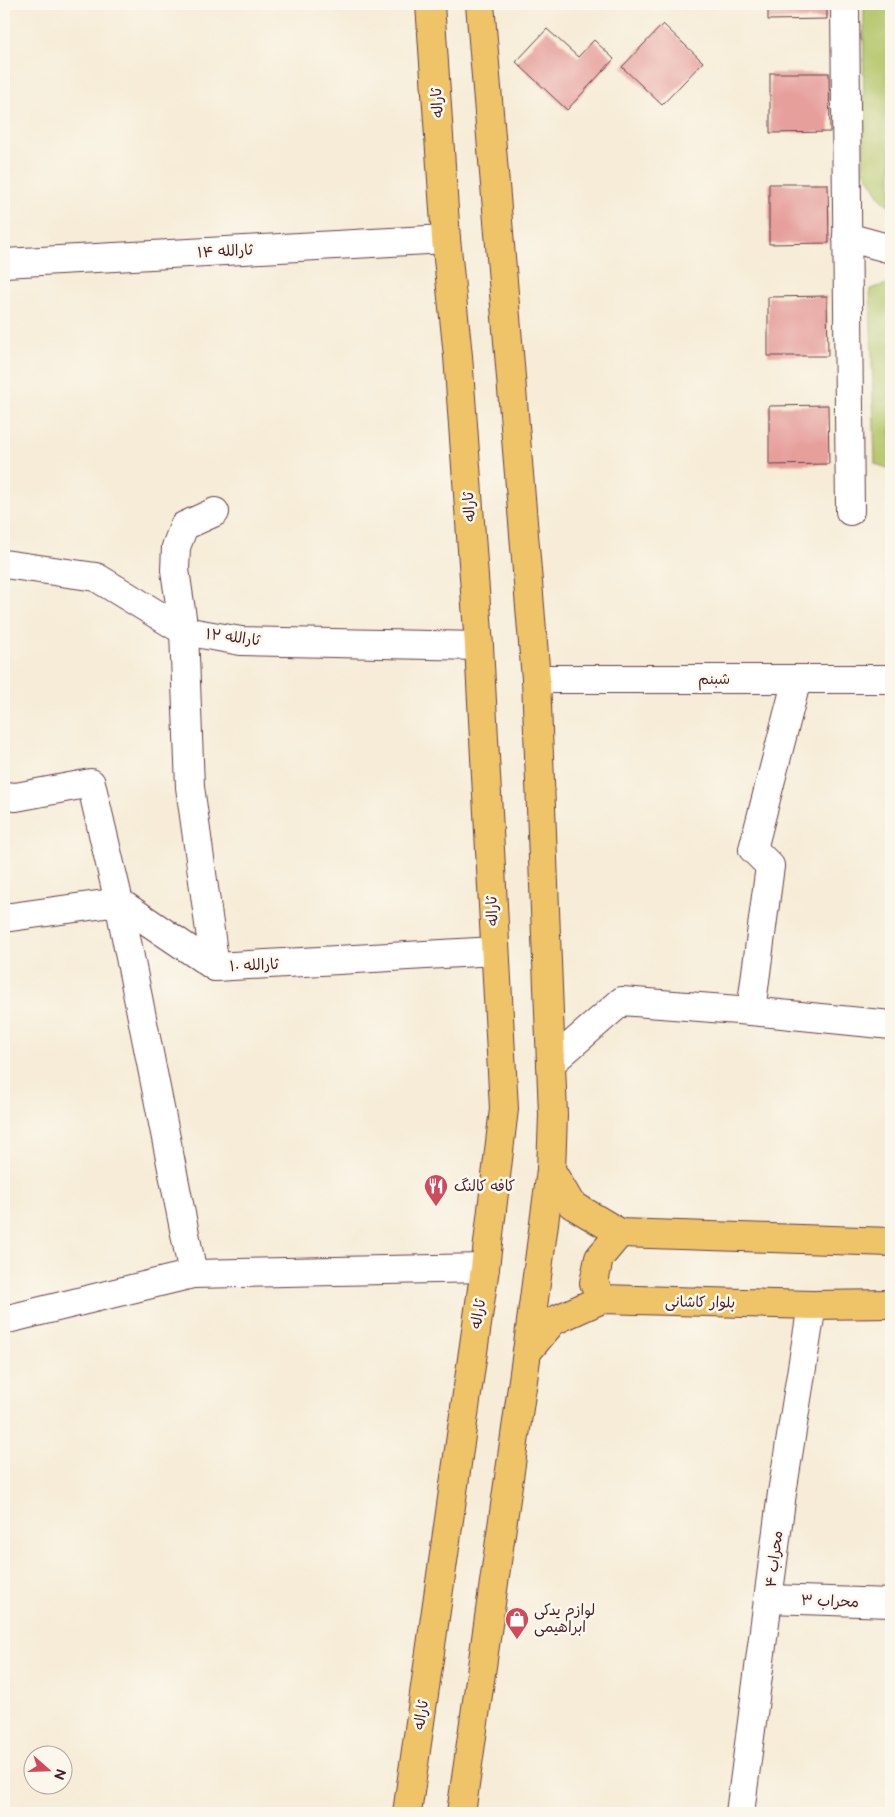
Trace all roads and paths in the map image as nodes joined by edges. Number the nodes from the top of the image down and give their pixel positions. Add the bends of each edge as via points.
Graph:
1 (430, 4) edge
2 (480, 4) edge
3 (845, 4) edge
4 (847, 237) junction
5 (446, 238) junction
6 (891, 249) edge
7 (4, 263) edge
8 (850, 511) dead end
9 (215, 512) dead end
10 (4, 564) edge
11 (184, 631) junction
12 (479, 646) junction
13 (797, 679) junction
14 (891, 679) edge
15 (536, 680) junction
16 (4, 796) edge
17 (119, 902) junction
18 (4, 918) edge
19 (494, 952) junction
20 (215, 967) junction
21 (751, 1011) junction
22 (891, 1025) edge
23 (551, 1063) junction
24 (551, 1170) junction
25 (620, 1233) junction
26 (891, 1242) edge
27 (485, 1268) junction
28 (193, 1274) junction
29 (602, 1299) junction
30 (891, 1304) edge
31 (812, 1305) junction
32 (4, 1320) edge
33 (527, 1352) junction
34 (769, 1599) junction
35 (891, 1603) edge
36 (407, 1813) edge
37 (461, 1813) edge
38 (740, 1813) edge

1 - 5 main road, ثاراله
2 - 15 main road
3 - 4 street
4 - 6 street
4 - 8 street
5 - 7 street, ثارالله ۱۴
5 - 12 main road, ثاراله
9 - 11 street via 184,526 176,547 175,570
10 - 11 street, ثارالله ۱۲ via 96,577
11 - 12 street, ثارالله ۱۲ via 241,641
11 - 20 street via 190,787
12 - 19 main road, ثاراله
13 - 14 street, شبنم
13 - 15 street, شبنم
13 - 21 street via 754,849 770,866
15 - 23 main road
16 - 17 street via 16,797 91,783
17 - 18 street
17 - 20 street, ثارالله ۱۰
17 - 28 street
19 - 20 street, ثارالله ۱۰
19 - 27 main road, ثاراله via 504,1109
21 - 22 street
21 - 23 street via 622,1001
23 - 24 main road
24 - 25 main road via 572,1204
24 - 33 main road
25 - 26 main road
25 - 29 main road via 599,1258 594,1283
27 - 28 street
27 - 36 main road, ثاراله
28 - 32 street
29 - 31 main road, بلوار کاشانی
29 - 33 main road, بلوار کاشانی via 554,1321
30 - 31 main road, بلوار کاشانی
31 - 34 street, محراب ۴
33 - 37 main road
34 - 35 street, محراب ۳
34 - 38 street, محراب ۴

